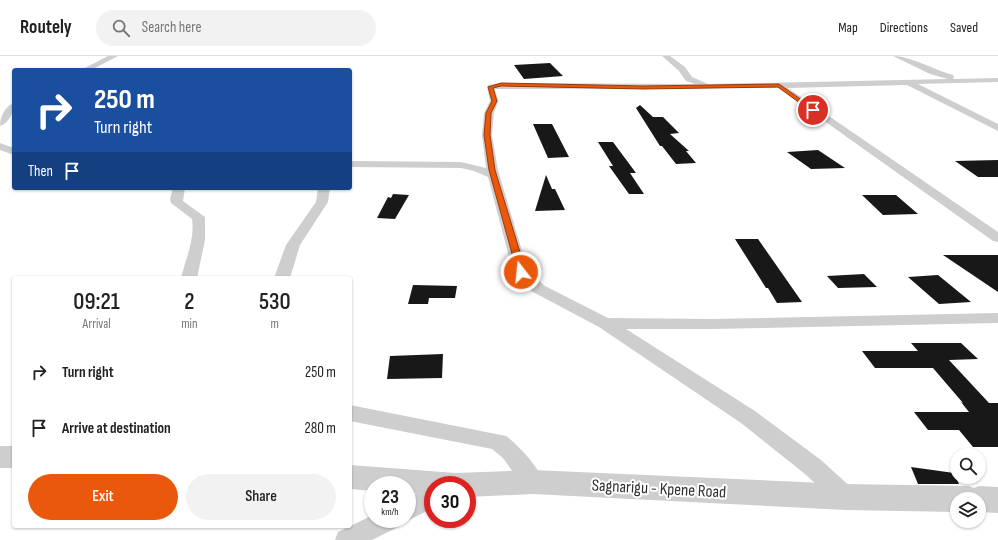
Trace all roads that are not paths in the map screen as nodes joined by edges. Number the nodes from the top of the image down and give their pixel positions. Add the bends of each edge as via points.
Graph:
1 (114, 56) edge
2 (666, 56) edge
3 (897, 56) edge
4 (89, 68) edge
5 (998, 80) edge
6 (965, 81) junction
7 (912, 82) junction
8 (713, 86) junction
9 (779, 86) junction
10 (12, 108) edge
11 (0, 123) edge
12 (998, 128) edge
13 (0, 146) edge
14 (12, 151) edge
15 (12, 156) edge
16 (0, 157) edge
17 (352, 164) edge
18 (493, 175) junction
19 (178, 190) edge
20 (324, 190) edge
21 (998, 238) edge
22 (189, 276) edge
23 (283, 276) edge
24 (998, 318) edge
25 (605, 323) junction
26 (352, 413) edge
27 (0, 456) edge
28 (12, 457) edge
29 (352, 477) edge
30 (533, 482) junction
31 (424, 483) edge
32 (476, 484) edge
33 (846, 497) junction
34 (950, 499) edge
35 (986, 499) edge
36 (998, 500) edge
37 (370, 528) edge
38 (347, 540) edge

1 - 4 street
2 - 8 street via 682,69 689,79
3 - 6 street via 933,72
5 - 6 street
6 - 7 street
7 - 9 street
7 - 12 street via 911,84 916,87
8 - 9 street
8 - 18 street via 491,87 494,101 489,113 487,135
9 - 21 street
10 - 11 street via 6,119
13 - 14 street
15 - 16 street
17 - 18 street via 461,165
18 - 25 street via 521,272 539,289
19 - 22 street via 177,203 198,217 200,225
20 - 23 street via 322,202 293,245
24 - 25 street via 712,324
25 - 33 street via 748,417 813,467
26 - 30 street via 498,442 511,452
27 - 28 street
29 - 31 street, Sagnarigu - Kpene Road
30 - 32 street, Sagnarigu - Kpene Road
30 - 33 street, Sagnarigu - Kpene Road
33 - 34 street, Sagnarigu - Kpene Road
35 - 36 street
37 - 38 street

